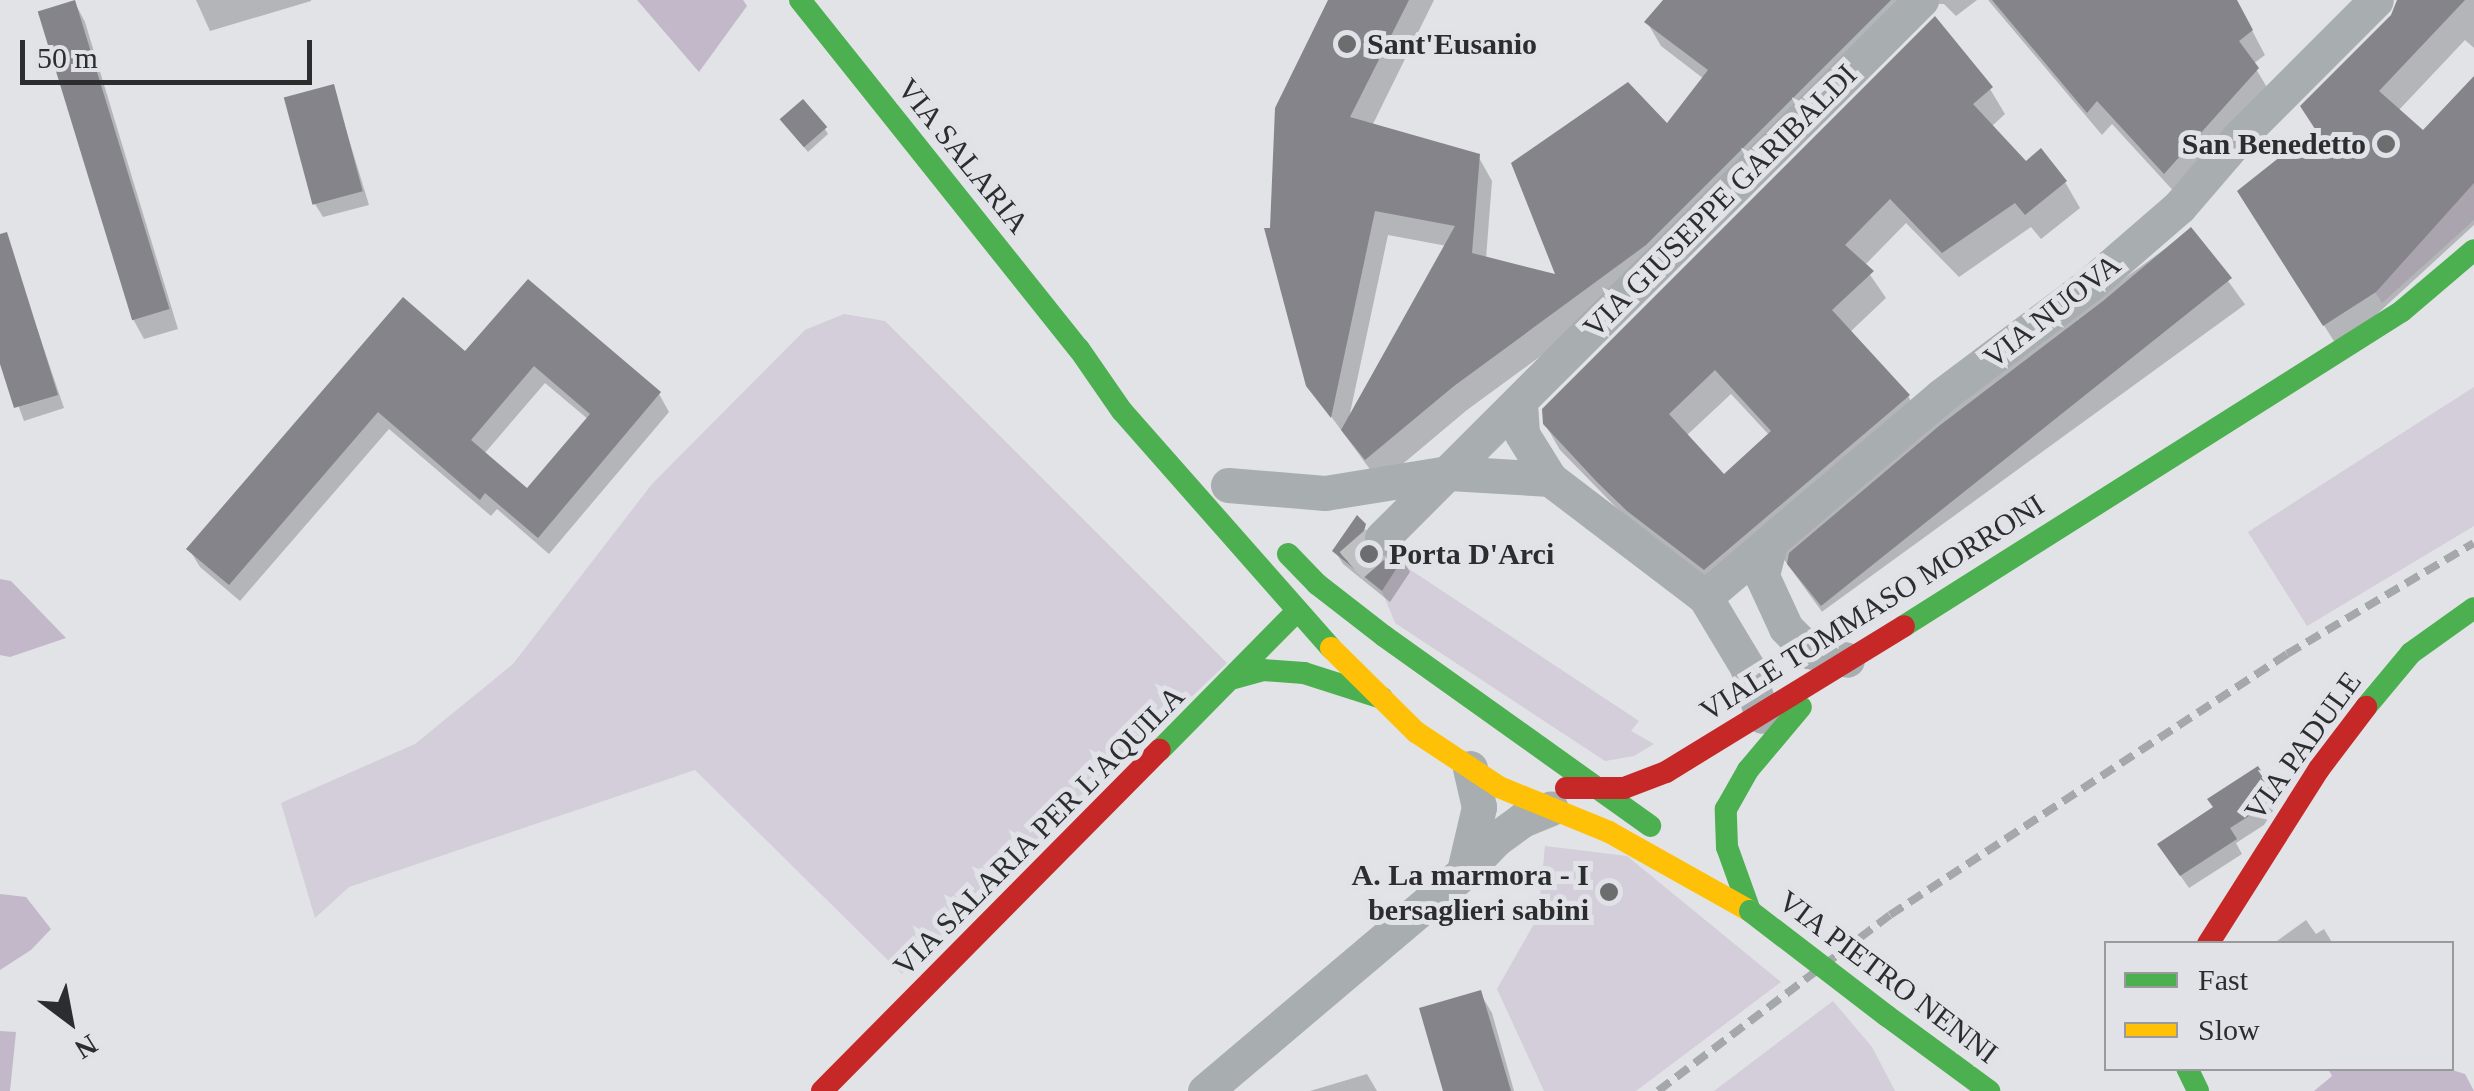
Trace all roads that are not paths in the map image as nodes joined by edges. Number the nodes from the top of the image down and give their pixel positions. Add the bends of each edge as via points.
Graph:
1 (800, 0) edge
2 (1921, 0) edge
3 (2376, 0) edge
4 (2474, 250) edge
5 (1079, 348) junction
6 (1520, 404) junction
7 (1174, 434) dead end
8 (1450, 473) junction
9 (1222, 478) joint
10 (1550, 479) junction
11 (1253, 514) dead end
12 (1382, 538) tunnel mouth
13 (1770, 543) junction
14 (1351, 565) tunnel mouth
15 (1705, 597) junction
16 (1309, 599) junction
17 (2474, 608) edge
18 (1839, 666) junction
19 (1234, 678) junction
20 (1382, 698) junction
21 (1762, 716) junction
22 (1485, 777) junction
23 (1597, 788) junction
24 (1667, 789) junction
25 (1551, 808) junction
26 (1671, 842) junction
27 (1464, 872) junction
28 (1750, 911) junction
29 (2210, 941) edge
30 (1887, 1016) junction
31 (1924, 1076) dead end
32 (822, 1091) edge
33 (1205, 1091) edge
34 (1989, 1091) edge

1 - 5 main road, VIA SALARIA
2 - 6 street, VIA GIUSEPPE GARIBALDI
3 - 13 street, VIA NUOVA via 2240,136 2180,207 1912,420
4 - 18 main road, VIALE TOMMASO MORRONI via 2402,311
5 - 7 main road, VIA SALARIA
5 - 16 main road, VIA SALARIA via 1122,411
6 - 8 street, VIA GIUSEPPE GARIBALDI
6 - 10 street via 1522,434
8 - 9 street via 1325,494
8 - 10 street
8 - 12 street, VIA GIUSEPPE GARIBALDI
9 - 11 main road
10 - 15 street
13 - 15 street, VIA NUOVA
13 - 18 street via 1762,576 1786,628 1808,651
14 - 16 street
15 - 21 street via 1747,667
16 - 16 main road via 1301,598 1283,549
16 - 19 main road, VIA SALARIA PER L'AQUILA
16 - 20 main road
16 - 23 main road
17 - 29 main road, VIA PADULE via 2411,653 2368,703
18 - 21 main road, VIALE TOMMASO MORRONI
18 - 28 main road via 1748,770 1726,809 1727,846
19 - 20 main road via 1262,670 1304,673
19 - 32 main road, VIA SALARIA PER L'AQUILA
20 - 22 main road via 1422,737
21 - 24 main road, VIALE TOMMASO MORRONI
22 - 23 main road, VIALE TOMMASO MORRONI
22 - 25 main road
22 - 27 street
23 - 24 main road, VIALE TOMMASO MORRONI
23 - 26 main road
24 - 26 main road
25 - 27 street via 1522,820
25 - 28 main road via 1609,832
26 - 28 main road
27 - 33 street
28 - 30 main road, VIA PIETRO NENNI, bridge
30 - 31 main road
30 - 34 main road, VIA PIETRO NENNI

